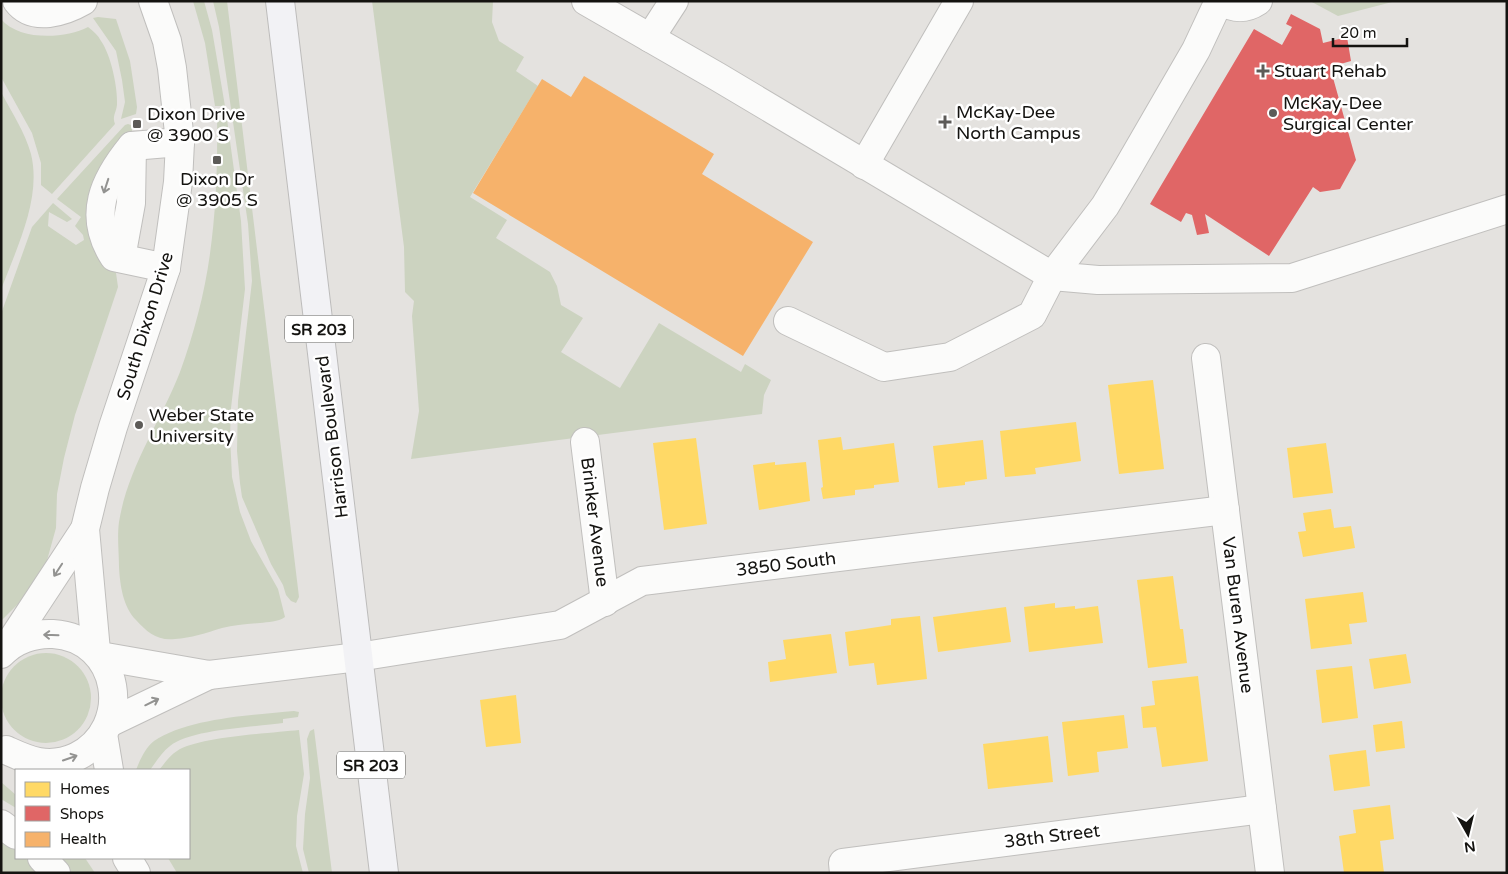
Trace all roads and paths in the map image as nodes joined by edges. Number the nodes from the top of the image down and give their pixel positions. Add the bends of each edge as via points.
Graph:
1 (17, 1) edge
2 (83, 1) edge
3 (153, 1) edge
4 (280, 1) edge
5 (586, 1) edge
6 (674, 1) edge
7 (959, 1) edge
8 (1220, 1) edge
9 (1258, 1) edge
10 (650, 38) junction
11 (180, 142) junction
12 (864, 165) junction
13 (1507, 209) edge
14 (166, 268) junction
15 (1052, 276) junction
16 (788, 321) dead end
17 (1206, 358) dead end
18 (585, 442) dead end
19 (1225, 510) junction
20 (85, 529) junction
21 (605, 602) junction
22 (2, 653) edge
23 (98, 654) junction
24 (358, 657) junction
25 (208, 674) junction
26 (106, 728) junction
27 (4, 747) edge
28 (31, 769) edge
29 (109, 769) edge
30 (1262, 809) junction
31 (1, 824) edge
32 (15, 834) edge
33 (43, 859) edge
34 (128, 859) edge
35 (843, 868) edge
36 (56, 873) edge
37 (136, 873) edge
38 (384, 873) edge
39 (1270, 873) edge

1 - 2 street via 28,10 49,13
3 - 11 street, South Dixon Drive via 169,50
4 - 24 main road, Harrison Boulevard / SR 203
5 - 10 street
6 - 10 street
7 - 12 street
8 - 9 street via 1237,8
8 - 15 street via 1196,50 1106,206
10 - 12 street
11 - 14 street, South Dixon Drive via 175,213
11 - 14 street via 132,146 108,179 102,201 103,233 114,257
12 - 15 street
13 - 15 street via 1292,278 1098,280
14 - 20 street, South Dixon Drive via 108,445
15 - 16 street via 1032,315 950,357 884,367
17 - 19 street, Van Buren Avenue
18 - 21 street, Brinker Avenue
19 - 21 street, 3850 South via 642,581
19 - 30 street, Van Buren Avenue
20 -> 22 street, South Dixon Drive
20 - 23 street, South Dixon Drive
21 - 24 street, 3850 South via 560,625
23 -> 22 street via 68,636 46,634 25,638
23 - 25 street
23 - 26 street via 113,689 114,702
24 - 25 street, 3850 South
24 - 38 main road, Harrison Boulevard / SR 203
26 -> 25 street
27 -> 26 street via 24,758 56,763 86,752
26 - 29 street
27 - 28 street
30 - 35 street, 38th Street
30 - 39 street, Van Buren Avenue
31 - 32 street
33 - 36 street
34 - 37 street

